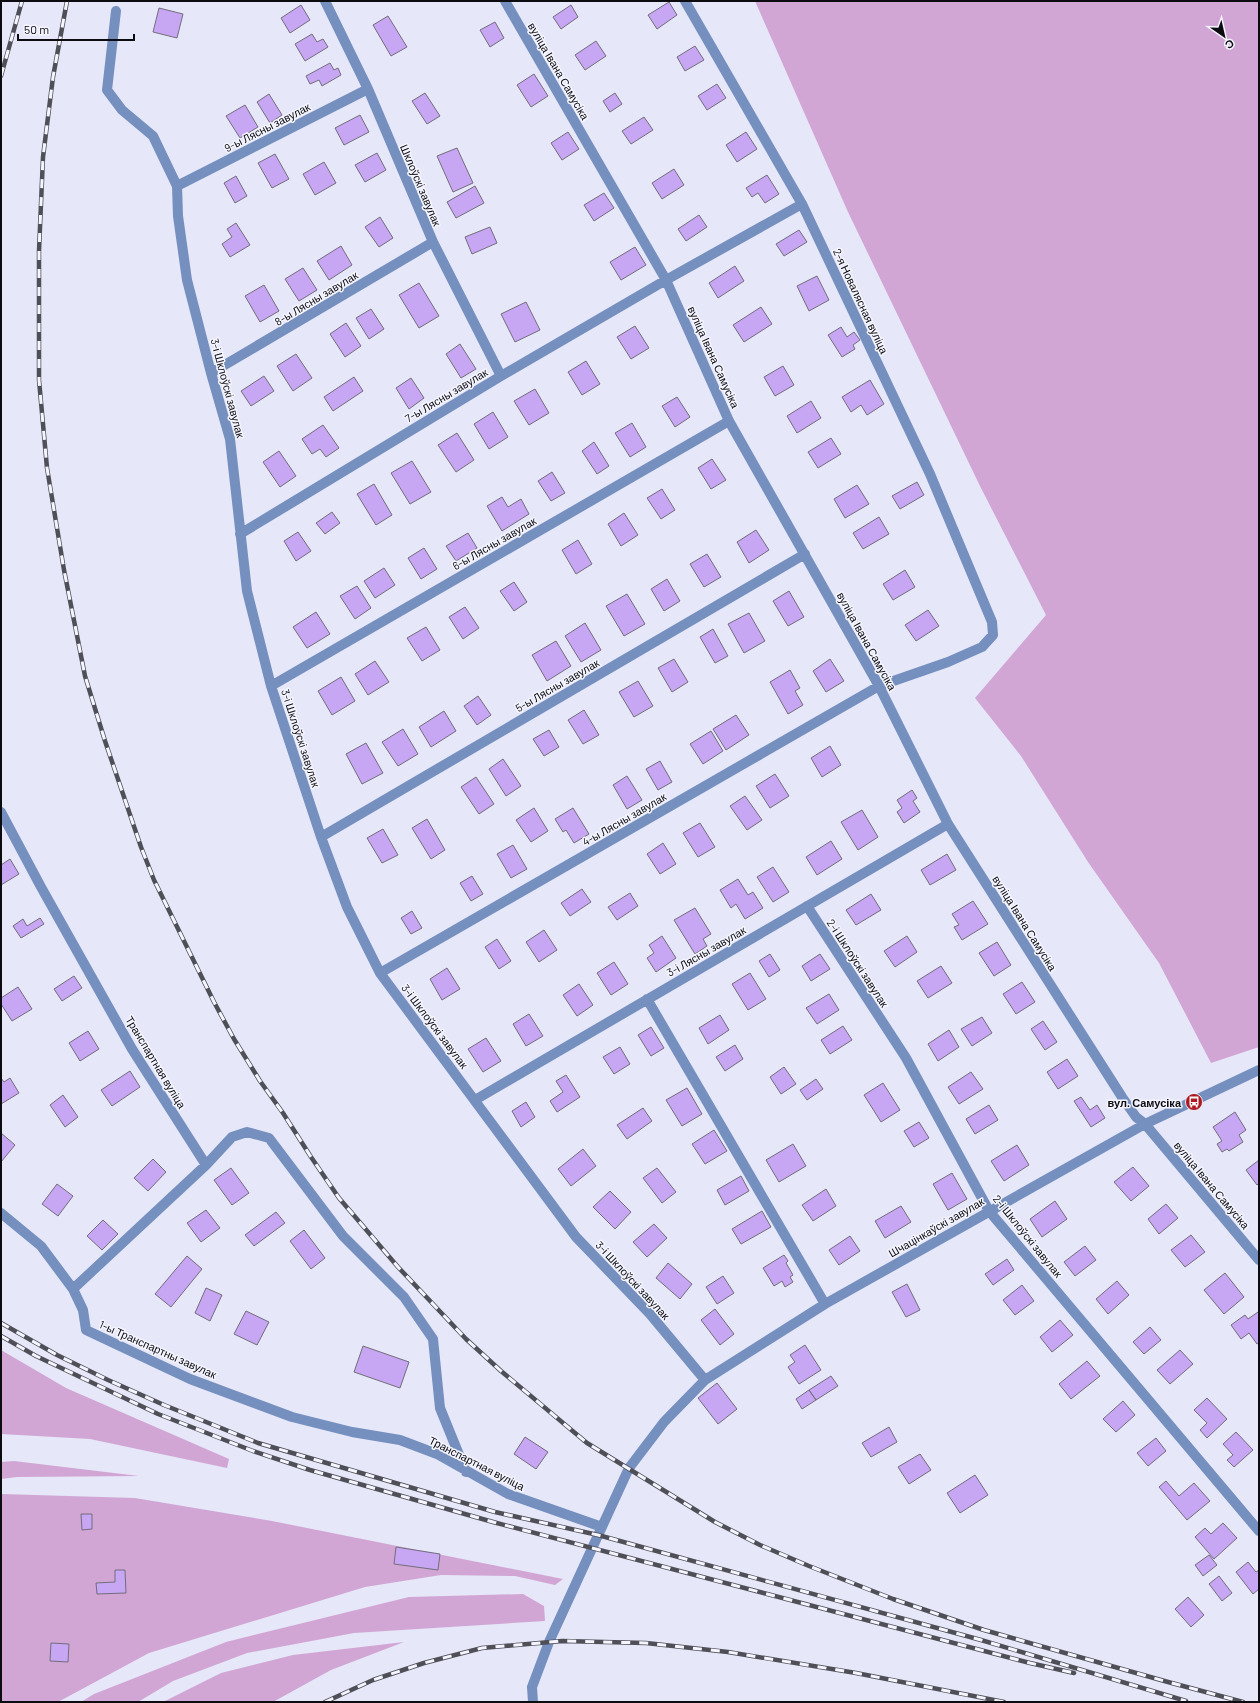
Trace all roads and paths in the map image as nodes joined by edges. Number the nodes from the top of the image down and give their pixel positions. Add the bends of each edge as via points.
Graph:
1 (325, 1) edge
2 (505, 1) edge
3 (685, 1) edge
4 (116, 11) dead end
5 (368, 89) junction
6 (177, 186) junction
7 (802, 204) junction
8 (433, 242) junction
9 (666, 280) junction
10 (211, 373) junction
11 (501, 376) junction
12 (729, 421) junction
13 (240, 534) junction
14 (805, 554) junction
15 (992, 622) joint
16 (271, 686) junction
17 (879, 686) junction
18 (1, 812) edge
19 (948, 824) junction
20 (321, 836) junction
21 (807, 906) junction
22 (380, 973) junction
23 (647, 1000) junction
24 (1259, 1070) edge
25 (475, 1100) junction
26 (1145, 1124) junction
27 (206, 1165) junction
28 (989, 1211) junction
29 (1, 1213) edge
30 (1259, 1260) edge
31 (73, 1289) junction
32 (825, 1304) junction
33 (705, 1380) junction
34 (292, 1417) joint
35 (466, 1472) junction
36 (602, 1527) junction
37 (1259, 1531) edge
38 (533, 1702) edge

1 - 5 street, Шклоўскі завулак
2 - 9 street, вуліца Івана Самусіка
3 - 7 street, 2-я Новалясная вуліца
4 - 6 street, 3-і Шклоўскі завулак via 107,90 122,110 153,136
5 - 6 street, 9-ы Лясны завулак
5 - 8 street, Шклоўскі завулак
6 - 10 street, 3-і Шклоўскі завулак via 178,216 187,280
7 - 9 street, 7-ы Лясны завулак
7 - 15 street, 2-я Новалясная вуліца via 930,474
8 - 10 street, 8-ы Лясны завулак
8 - 11 street, Шклоўскі завулак
9 - 11 street, 7-ы Лясны завулак
9 - 12 street, вуліца Івана Самусіка
10 - 13 street, 3-і Шклоўскі завулак via 230,439
11 - 13 street, 7-ы Лясны завулак
12 - 14 street, вуліца Івана Самусіка
12 - 16 street, 6-ы Лясны завулак
13 - 16 street, 3-і Шклоўскі завулак via 247,591
14 - 17 street, вуліца Івана Самусіка
14 - 20 street, 5-ы Лясны завулак
15 - 17 street, 4-ы Лясны завулак via 992,635 982,647
16 - 20 street, 3-і Шклоўскі завулак
17 - 19 street, вуліца Івана Самусіка
17 - 22 street, 4-ы Лясны завулак
18 - 27 street, Транспартная вуліца via 132,1049
19 - 21 street, 3-і Лясны завулак
19 - 26 street, вуліца Івана Самусіка via 1122,1098 1136,1117
20 - 22 street, 3-і Шклоўскі завулак via 347,907
21 - 23 street, 3-і Лясны завулак
21 - 28 street, 2-і Шклоўскі завулак via 906,1058
22 - 25 street, 3-і Шклоўскі завулак
23 - 25 street, 3-і Лясны завулак
23 - 32 street
24 - 26 street, Шчацінкаўскі завулак
25 - 33 street, 3-і Шклоўскі завулак via 576,1237 650,1314
26 - 28 street, Шчацінкаўскі завулак
26 - 30 street, вуліца Івана Самусіка
27 - 31 street
27 - 35 street via 232,1137 247,1132 269,1138 343,1236 404,1297 433,1339 440,1408
28 - 32 street, Шчацінкаўскі завулак
28 - 37 street, 2-і Шклоўскі завулак
29 - 31 street, 1-ы Транспартны завулак via 41,1246
31 - 34 street, 1-ы Транспартны завулак via 83,1310 86,1330 190,1378
32 - 33 street, Шчацінкаўскі завулак
33 - 36 street, Шчацінкаўскі завулак via 664,1422 629,1468
34 - 35 street, Транспартная вуліца via 352,1432 400,1440 437,1454
35 - 36 street, Транспартная вуліца via 508,1494
36 - 38 street, Шчацінкаўскі завулак via 549,1642 532,1686

